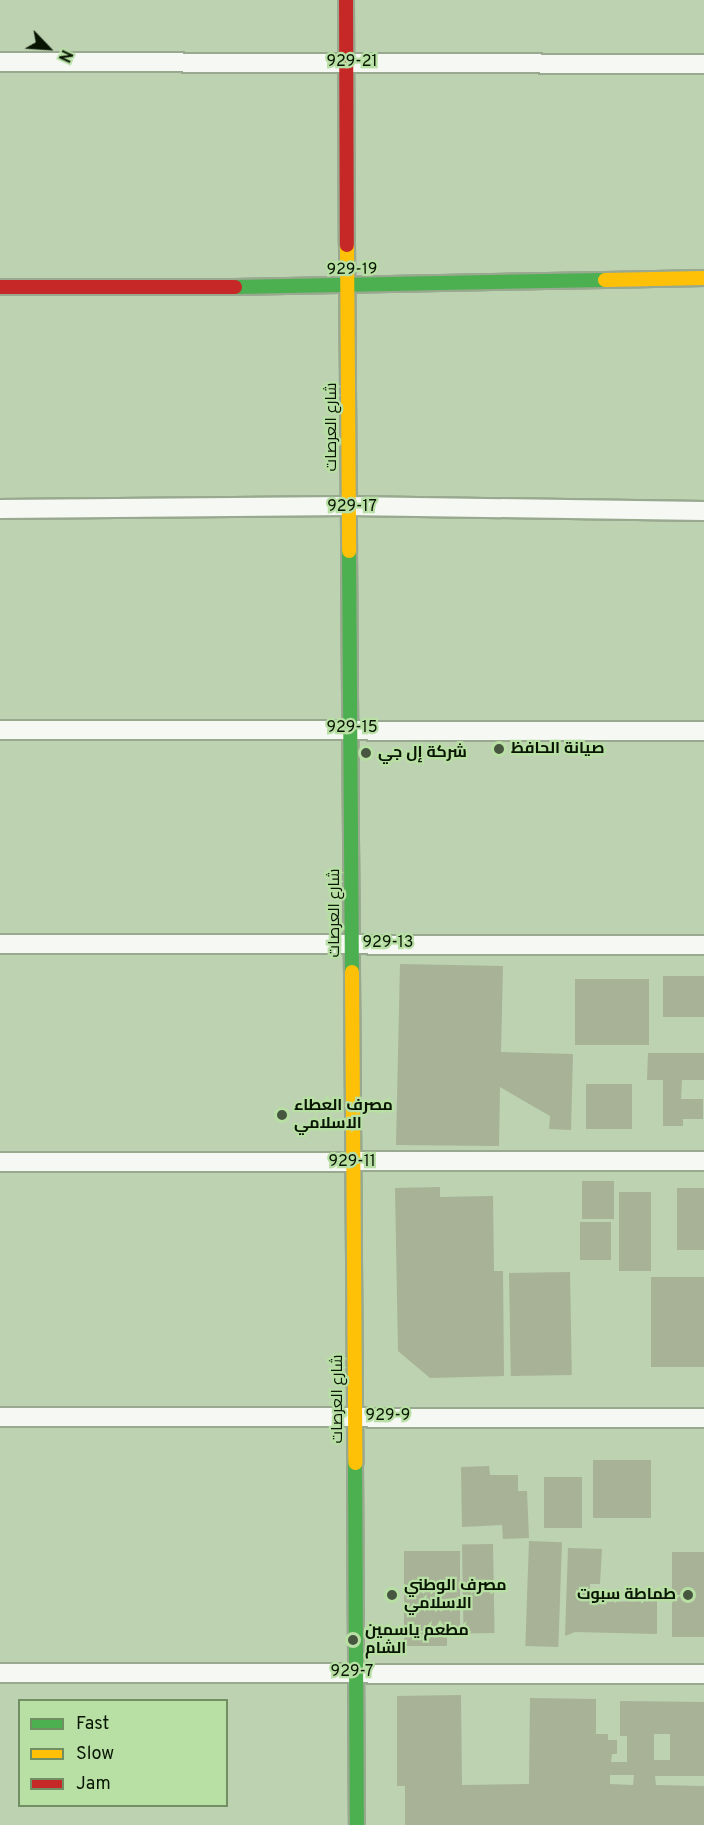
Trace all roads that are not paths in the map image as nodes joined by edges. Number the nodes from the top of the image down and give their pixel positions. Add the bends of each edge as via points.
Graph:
1 (346, 0) edge
2 (0, 62) edge
3 (346, 62) junction
4 (704, 64) edge
5 (704, 278) edge
6 (0, 287) edge
7 (348, 287) junction
8 (349, 506) junction
9 (0, 509) edge
10 (704, 511) edge
11 (350, 728) junction
12 (0, 730) edge
13 (704, 731) edge
14 (351, 943) junction
15 (0, 944) edge
16 (704, 945) edge
17 (704, 1161) edge
18 (0, 1162) edge
19 (352, 1162) junction
20 (354, 1415) junction
21 (0, 1417) edge
22 (704, 1418) edge
23 (356, 1672) junction
24 (0, 1673) edge
25 (704, 1674) edge
26 (357, 1825) edge

1 - 3 street, شارع العرصات
2 - 3 street, 929-21
3 - 4 street, 929-21
3 - 7 street, شارع العرصات
5 - 7 street, 929-19
6 - 7 street, 929-19
7 - 8 street, شارع العرصات
8 - 9 street, 929-17
8 - 10 street, 929-17
8 - 11 street, شارع العرصات
11 - 12 street, 929-15
11 - 13 street, 929-15
11 - 14 street, شارع العرصات
14 - 15 street, 929-13
14 - 16 street, 929-13
14 - 19 street, شارع العرصات
17 - 19 street, 929-11
18 - 19 street, 929-11
19 - 20 street, شارع العرصات
20 - 21 street, 929-9
20 - 22 street, 929-9
20 - 23 street, شارع العرصات
23 - 24 street, 929-7
23 - 25 street, 929-7
23 - 26 street, شارع العرصات

